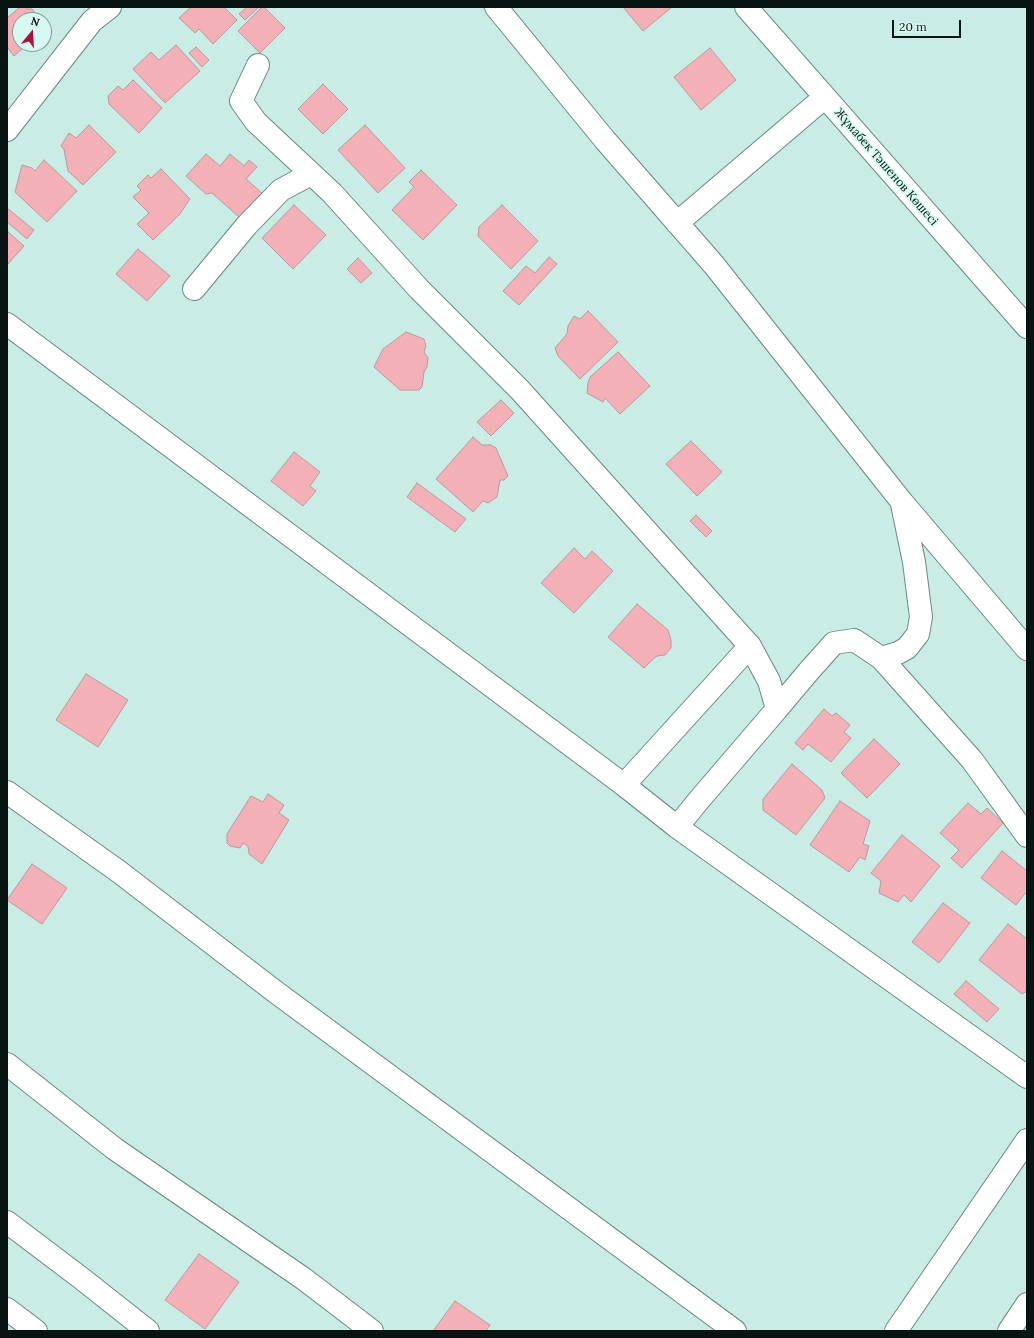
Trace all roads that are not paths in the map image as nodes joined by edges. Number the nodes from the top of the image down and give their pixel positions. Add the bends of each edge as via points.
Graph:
1 (110, 7) edge
2 (496, 7) edge
3 (746, 7) edge
4 (86, 14) edge
5 (258, 65) dead end
6 (825, 97) junction
7 (7, 130) edge
8 (312, 174) junction
9 (677, 223) junction
10 (194, 288) dead end
11 (7, 324) edge
12 (1027, 327) edge
13 (902, 502) junction
14 (750, 646) junction
15 (1027, 649) edge
16 (881, 658) junction
17 (777, 709) junction
18 (624, 785) junction
19 (7, 792) edge
20 (678, 827) junction
21 (1027, 836) edge
22 (7, 1064) edge
23 (1027, 1077) edge
24 (1027, 1140) edge
25 (7, 1222) edge
26 (1027, 1304) edge
27 (7, 1309) edge
28 (36, 1331) edge
29 (148, 1331) edge
30 (372, 1331) edge
31 (735, 1331) edge
32 (896, 1331) edge
33 (1009, 1331) edge

1 - 4 street
2 - 9 street
3 - 6 street, Жұмабек Тәшенов Көшесі
4 - 7 street
5 - 8 street via 241,101 256,122
6 - 9 street
6 - 12 street, Жұмабек Тәшенов Көшесі
8 - 10 street via 281,190 247,225
8 - 14 street via 419,289 520,390
9 - 13 street via 714,265
11 - 18 street
13 - 15 street
13 - 16 street via 914,562 921,617 918,634 907,648
14 - 17 street via 769,681
14 - 18 street
16 - 17 street via 854,640 834,644
16 - 21 street via 972,760
17 - 20 street
18 - 20 street
19 - 31 street via 118,871 277,993
20 - 23 street
22 - 30 street via 115,1149 304,1279
24 - 32 street
25 - 29 street
26 - 33 street
27 - 28 street

